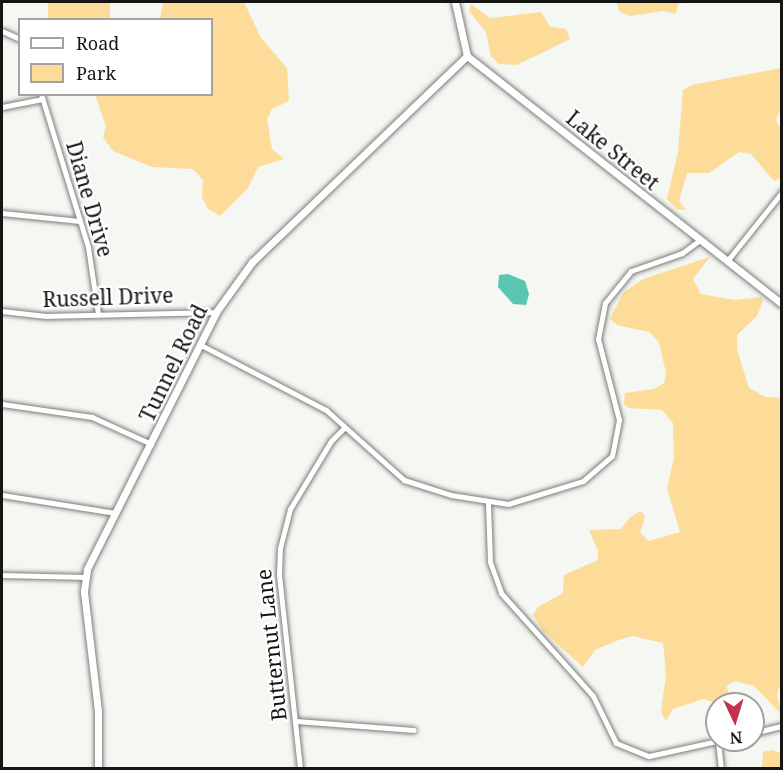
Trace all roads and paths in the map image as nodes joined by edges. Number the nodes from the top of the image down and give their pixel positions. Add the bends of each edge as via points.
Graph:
1 (455, 2) edge
2 (2, 31) edge
3 (18, 38) edge
4 (467, 56) junction
5 (41, 97) edge
6 (2, 107) edge
7 (782, 192) edge
8 (2, 213) edge
9 (80, 221) junction
10 (700, 240) junction
11 (727, 261) junction
12 (782, 304) edge
13 (2, 311) edge
14 (216, 312) junction
15 (98, 314) junction
16 (201, 345) junction
17 (2, 404) edge
18 (344, 428) junction
19 (151, 444) junction
20 (2, 495) edge
21 (488, 504) junction
22 (116, 513) junction
23 (2, 575) edge
24 (86, 577) junction
25 (296, 721) junction
26 (782, 726) edge
27 (414, 730) dead end
28 (765, 730) edge
29 (705, 743) edge
30 (720, 752) edge
31 (98, 768) edge
32 (300, 768) edge
33 (721, 768) edge

1 - 4 main road
2 - 3 street
4 - 10 main road, Lake Street
4 - 14 main road, Tunnel Road via 252,262
5 - 6 street
5 - 9 street, Diane Drive
7 - 11 street
8 - 9 street
9 - 15 street, Diane Drive via 94,272
10 - 11 main road, Lake Street
10 - 21 street via 682,253 631,271 605,303 598,339 619,420 612,456 583,481 508,504
11 - 12 main road, Lake Street
13 - 15 street, Russell Drive via 46,316
14 - 15 street, Russell Drive
14 - 16 main road, Tunnel Road
16 - 18 street via 304,396
16 - 19 main road, Tunnel Road
17 - 19 street via 92,417
18 - 21 street via 404,480
18 - 25 street, Butternut Lane via 331,441 290,509 279,548
19 - 22 main road, Tunnel Road
20 - 22 street
21 - 29 street via 490,562 501,593 593,696 616,743 649,756
22 - 24 main road, Tunnel Road
23 - 24 street
24 - 31 main road via 100,740
25 - 27 street
25 - 32 street, Butternut Lane
26 - 28 street
30 - 33 street

